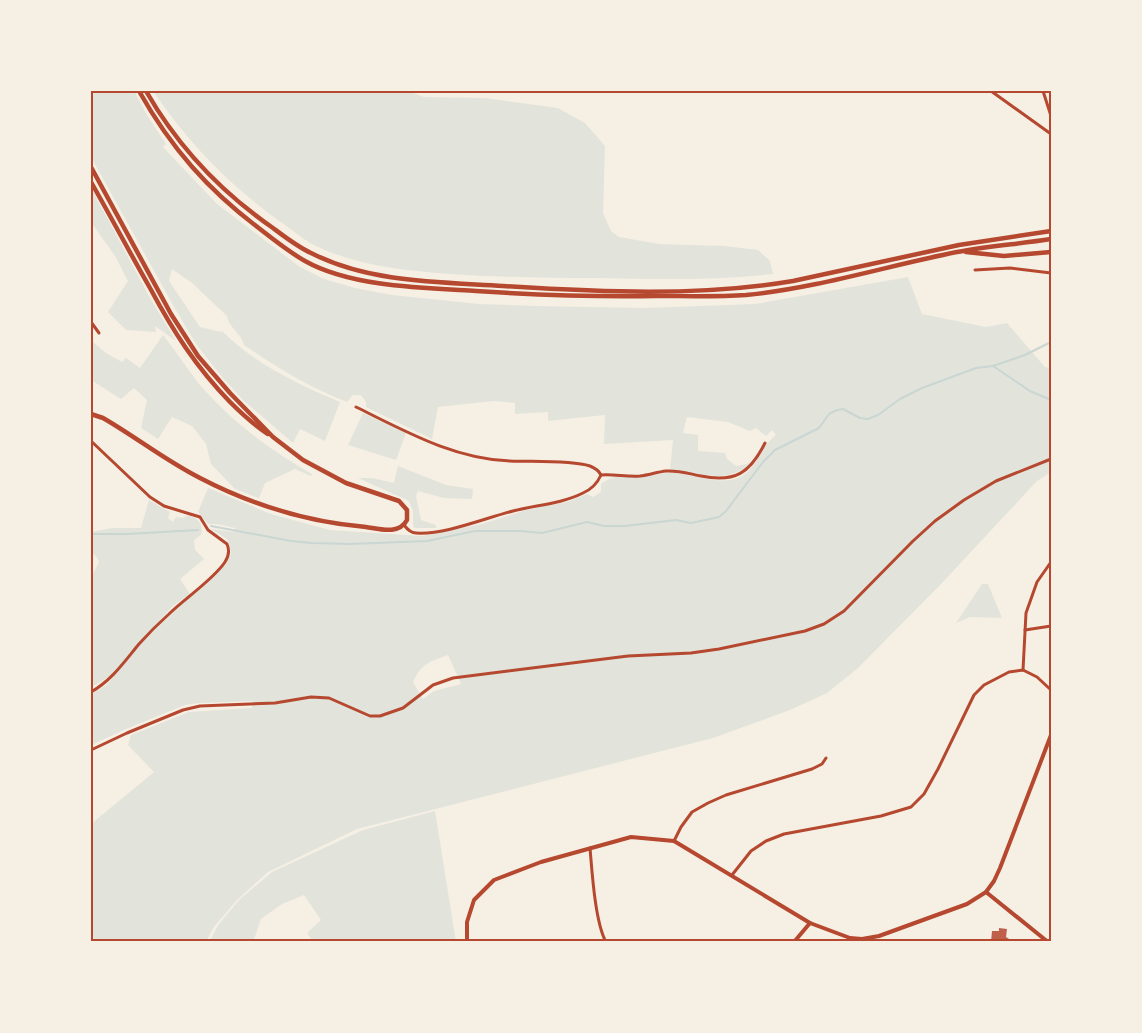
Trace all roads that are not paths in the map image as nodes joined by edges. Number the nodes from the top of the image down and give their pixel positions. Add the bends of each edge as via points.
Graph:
1 (139, 91) edge
2 (146, 91) edge
3 (992, 91) edge
4 (1043, 91) edge
5 (1050, 106) edge
6 (1051, 116) edge
7 (1051, 134) edge
8 (91, 167) edge
9 (91, 182) edge
10 (1051, 231) edge
11 (1051, 239) edge
12 (959, 251) junction
13 (1051, 252) edge
14 (975, 270) dead end
15 (1051, 273) edge
16 (91, 322) edge
17 (99, 333) dead end
18 (356, 407) dead end
19 (91, 414) edge
20 (273, 437) junction
21 (91, 441) edge
22 (765, 443) dead end
23 (1051, 459) edge
24 (601, 475) junction
25 (404, 525) junction
26 (1051, 562) edge
27 (1051, 626) edge
28 (1025, 630) junction
29 (1022, 670) junction
30 (1051, 690) edge
31 (91, 692) edge
32 (1051, 736) edge
33 (91, 750) edge
34 (826, 758) dead end
35 (674, 841) junction
36 (590, 848) junction
37 (732, 875) junction
38 (986, 892) junction
39 (810, 923) junction
40 (863, 940) edge
41 (467, 942) edge
42 (606, 942) edge
43 (794, 942) edge
44 (1048, 942) edge

1 - 12 main road via 180,154 223,200 306,261 331,272 363,280 397,286 542,295 705,297 790,289
2 - 10 main road via 184,148 205,172 254,215 310,253 335,264 398,278 537,288 705,290 767,286 959,245
3 - 7 street
4 - 5 street
5 - 6 street
8 - 20 main road via 188,342 218,380
9 - 20 main road via 158,304 192,358 242,415
11 - 12 main road
12 - 13 main road via 1004,256
14 - 15 street via 1010,268
16 - 17 street
18 - 24 street via 436,445 462,453 504,461 589,465
19 - 25 main road via 108,421 199,478 252,502 341,525 390,530
20 - 25 main road via 301,459 338,478 402,503 408,514
21 - 31 street via 150,497 164,506 200,517 208,530 227,544 229,554 224,564 140,643 115,675
22 - 24 street via 750,467 728,477 666,471 639,476
23 - 33 street via 996,481 957,505 913,541 844,611 824,624 719,649 628,656 445,680 404,708 380,716 370,716 328,698 311,697 275,703 200,706 183,710
24 - 25 street via 590,489 562,501 432,532 411,532
26 - 28 street via 1031,598
27 - 28 street
28 - 29 street
29 - 30 street via 1037,677
29 - 37 street via 1010,672 984,685 974,695 933,780 911,806 881,816 784,834 751,851
32 - 38 street via 1000,868
34 - 35 street via 812,769 708,803 692,812
35 - 36 street via 631,838
35 - 37 street
36 - 41 street via 494,880 474,900 466,922
36 - 42 street via 602,935
37 - 39 street
38 - 40 street via 967,904 929,919
38 - 44 street
39 - 40 street
39 - 43 street

